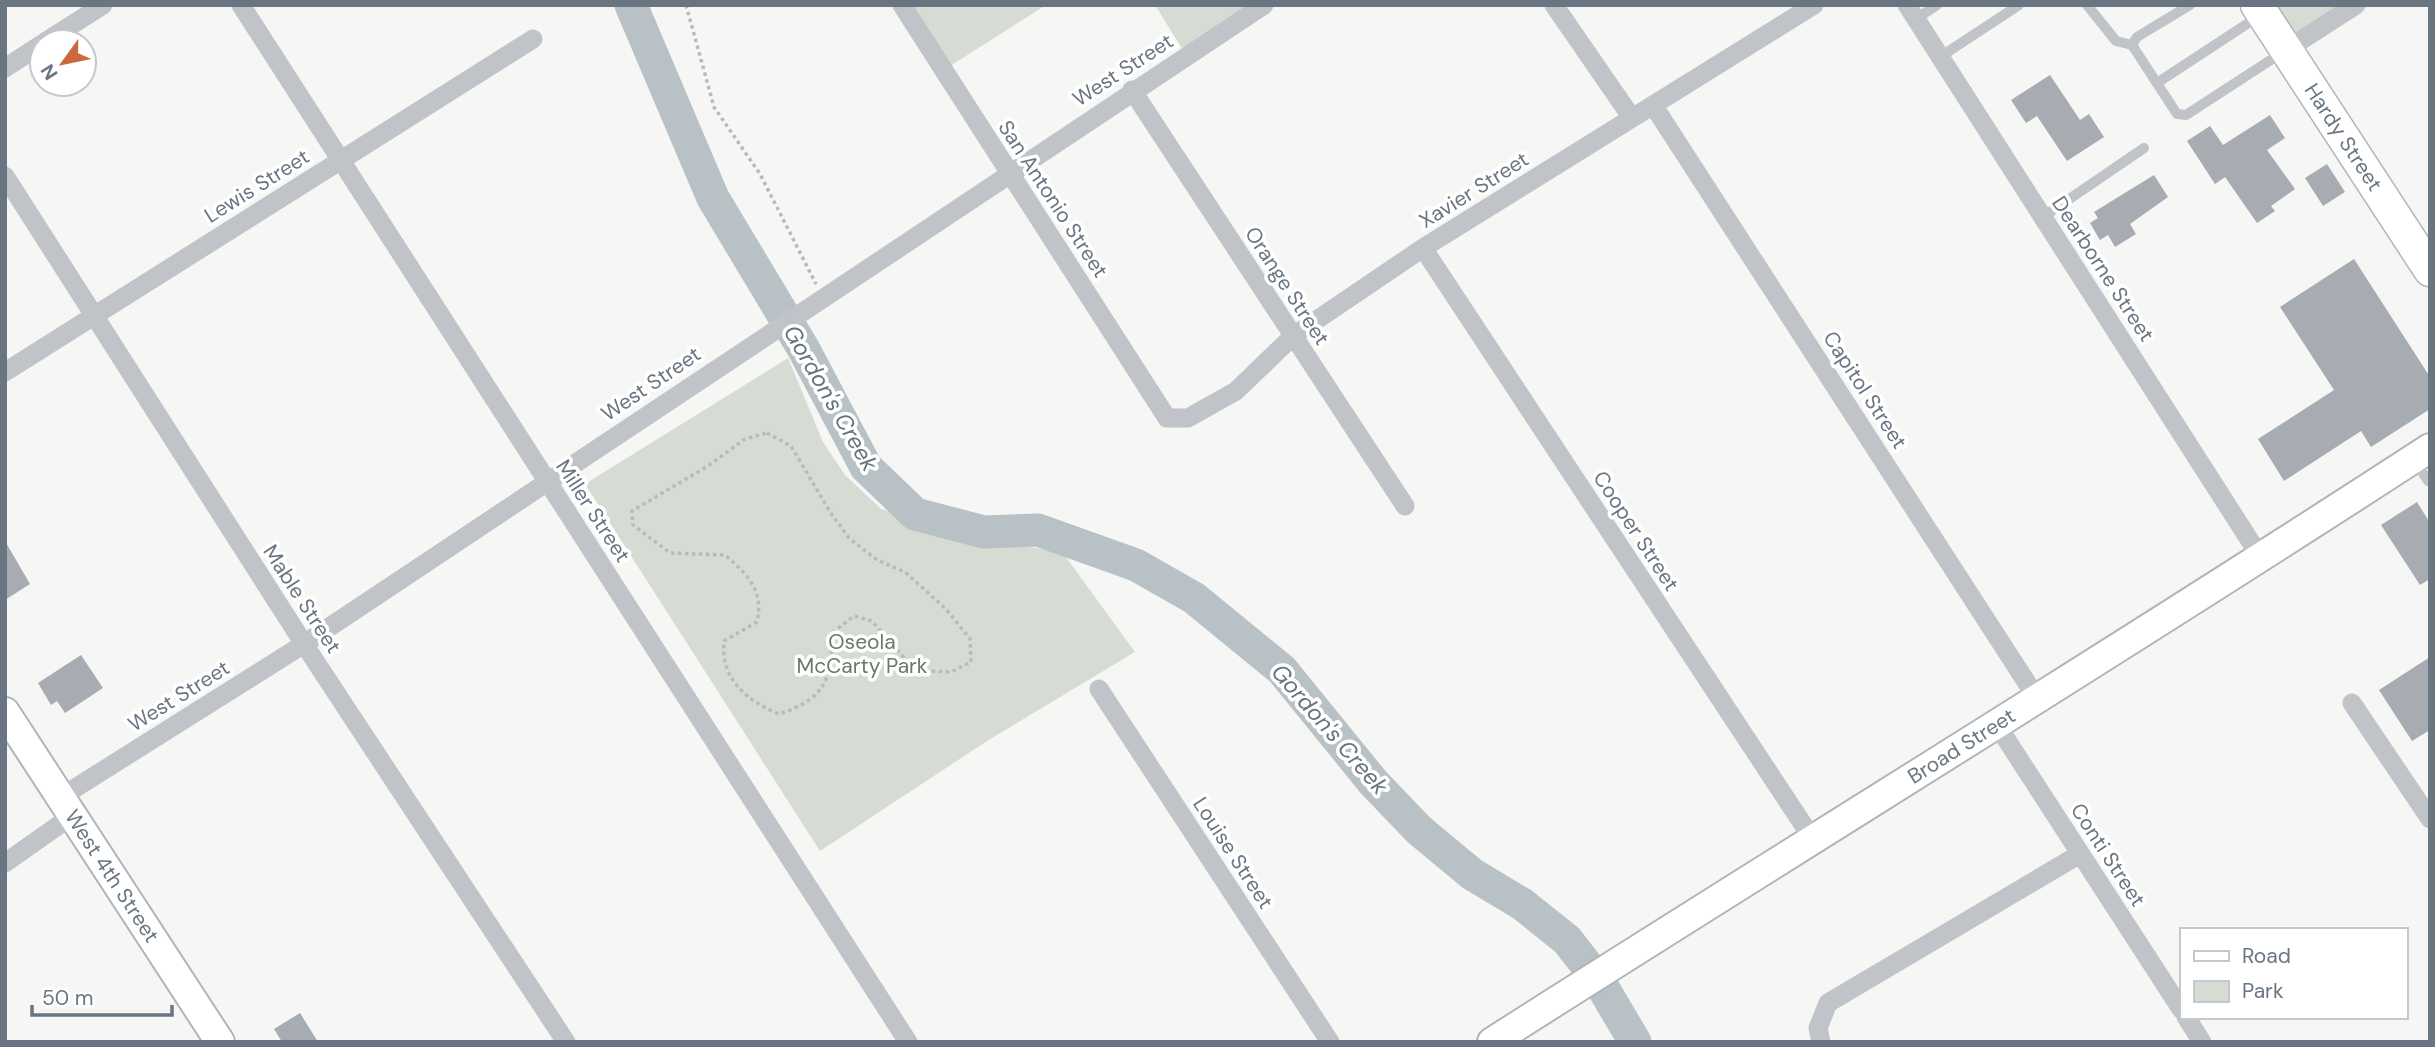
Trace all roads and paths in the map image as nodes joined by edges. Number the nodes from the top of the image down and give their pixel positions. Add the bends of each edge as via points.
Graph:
1 (103, 5) edge
2 (241, 5) edge
3 (686, 5) edge
4 (902, 5) edge
5 (1264, 5) edge
6 (1554, 5) edge
7 (1814, 5) edge
8 (1937, 5) edge
9 (2019, 5) edge
10 (2087, 5) edge
11 (2190, 5) edge
12 (2356, 5) edge
13 (2260, 9) edge
14 (1912, 12) edge
15 (67, 28) edge
16 (533, 39) dead end
17 (2134, 41) junction
18 (2286, 50) junction
19 (28, 53) edge
20 (1940, 57) junction
21 (5, 68) edge
22 (2157, 83) junction
23 (1132, 90) junction
24 (1653, 105) junction
25 (1632, 118) junction
26 (2144, 148) dead end
27 (341, 160) junction
28 (1009, 173) junction
29 (5, 176) edge
30 (2043, 217) junction
31 (1423, 248) junction
32 (2430, 270) edge
33 (819, 301) junction
34 (93, 315) junction
35 (1293, 336) junction
36 (5, 372) edge
37 (1167, 418) joint
38 (2426, 470) edge
39 (547, 481) junction
40 (1405, 506) dead end
41 (2261, 558) junction
42 (759, 595) joint
43 (304, 644) junction
44 (1099, 689) dead end
45 (2038, 700) junction
46 (2352, 703) dead end
47 (5, 712) edge
48 (1997, 725) junction
49 (67, 806) junction
50 (2430, 819) edge
51 (1811, 838) junction
52 (2080, 854) junction
53 (5, 863) edge
54 (2180, 1007) edge
55 (2187, 1019) edge
56 (220, 1042) edge
57 (566, 1042) edge
58 (908, 1042) edge
59 (1330, 1042) edge
60 (1492, 1042) edge
61 (1821, 1042) edge
62 (2202, 1042) edge

1 - 15 street
2 - 27 street, Miller Street
3 - 33 path via 714,107 760,174
4 - 28 street, San Antonio Street
5 - 23 street, West Street
6 - 25 street
7 - 24 street, Xavier Street
8 - 14 lane
9 - 20 lane
10 - 17 lane via 2116,41
11 - 17 lane
12 - 18 street
13 - 18 main road, Hardy Street
13 - 22 lane
14 - 20 street, Dearborne Street
16 - 27 street, Lewis Street
17 - 22 lane
18 - 22 lane via 2186,115 2177,114
18 - 32 main road, Hardy Street
19 - 21 street
20 - 30 street, Dearborne Street
23 - 28 street, West Street
23 - 35 street, Orange Street
24 - 25 street, Xavier Street
24 - 45 street, Capitol Street
25 - 31 street, Xavier Street
26 - 30 lane
27 - 34 street, Lewis Street
27 - 39 street, Miller Street
28 - 33 street, West Street
28 - 37 street, San Antonio Street
29 - 34 street, Mable Street
30 - 41 street, Dearborne Street
31 - 35 street, Xavier Street
31 - 51 street, Cooper Street
33 - 39 street, West Street
34 - 36 street, Lewis Street
34 - 43 street, Mable Street
35 - 37 street, Xavier Street via 1236,391 1188,418
35 - 40 street, Orange Street
38 - 41 street, Broad Street
39 - 43 street, West Street
39 - 58 street, Miller Street
41 - 45 street, Broad Street
42 - 42 path via 749,576 725,555 670,554 650,541 633,525 632,511 745,439 767,433 791,446 849,538 877,560 905,572 946,609 970,639 971,662 951,672 929,671 907,661 872,621 855,616 832,633 832,657 823,688 805,705 779,714 755,705 733,683 722,657 724,641 757,622
43 - 49 street, West Street
43 - 57 street, Mable Street
44 - 59 street, Louise Street
45 - 48 street, Broad Street
46 - 50 street
47 - 49 street, West 4th Street
48 - 51 street, Broad Street
48 - 52 street, Conti Street
49 - 53 street, West Street
49 - 56 street, West 4th Street
51 - 60 street, Broad Street
52 - 54 street, Conti Street
52 - 61 street via 1828,1003 1818,1028
55 - 62 street

